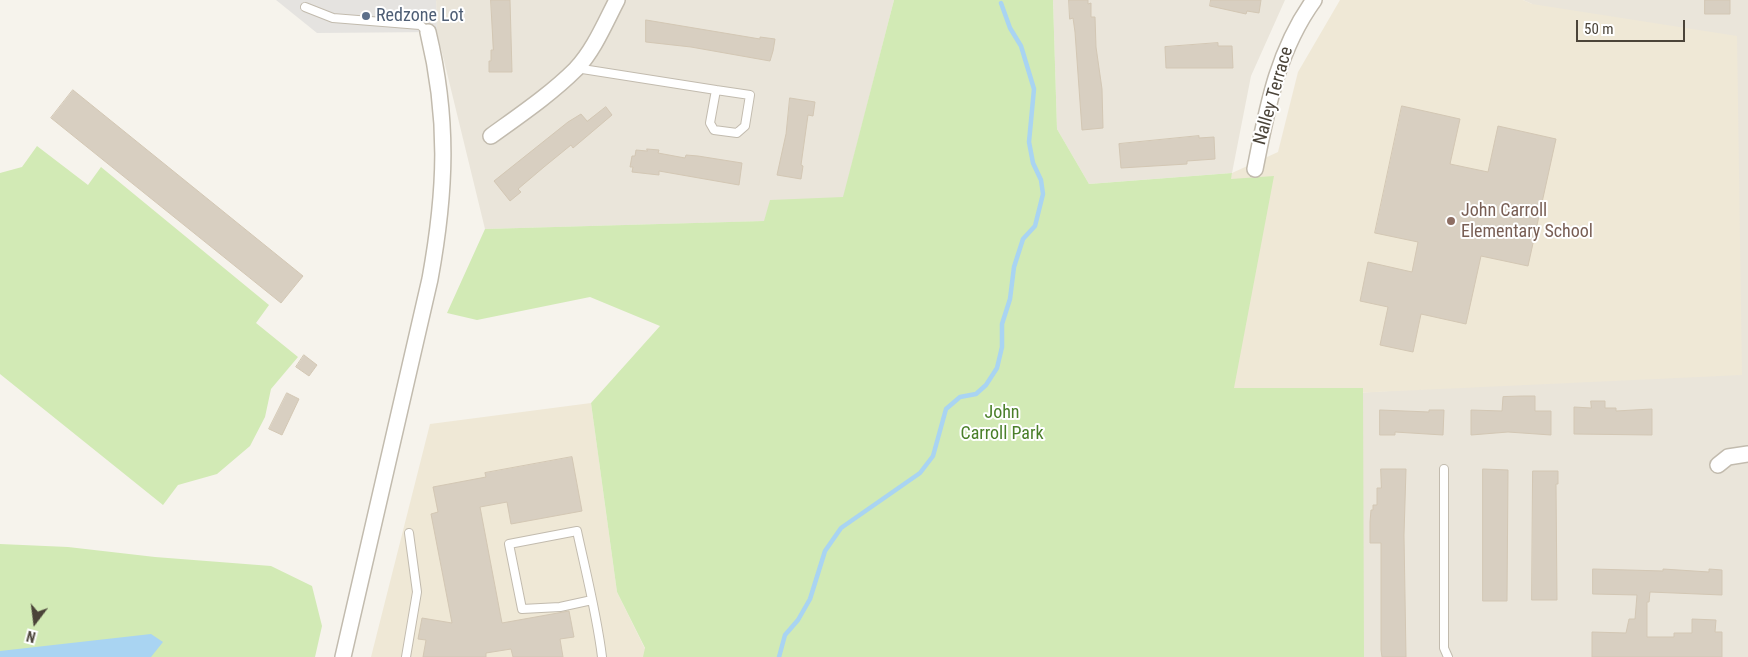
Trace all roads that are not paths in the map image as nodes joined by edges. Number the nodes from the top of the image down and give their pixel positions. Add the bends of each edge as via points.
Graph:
1 (617, 0) edge
2 (1314, 0) edge
3 (305, 7) dead end
4 (428, 32) joint
5 (576, 68) junction
6 (716, 90) junction
7 (491, 136) dead end
8 (1255, 169) dead end
9 (1748, 454) edge
10 (1718, 465) dead end
11 (1444, 469) dead end
12 (409, 533) dead end
13 (592, 600) junction
14 (343, 657) edge
15 (406, 657) edge
16 (602, 657) edge
17 (1448, 657) edge

1 - 5 street via 594,44
2 - 8 street, Nalley Terrace via 1296,28 1276,75
3 - 4 lane via 333,18 420,25
4 - 14 street via 442,108 441,221
5 - 6 lane
5 - 7 street
6 - 6 lane via 750,95 745,126 737,133 714,130 710,123
9 - 10 street via 1728,457
11 - 17 lane via 1444,648
12 - 15 lane via 418,592
13 - 13 lane via 577,531 508,544 522,609 560,607
13 - 16 lane

